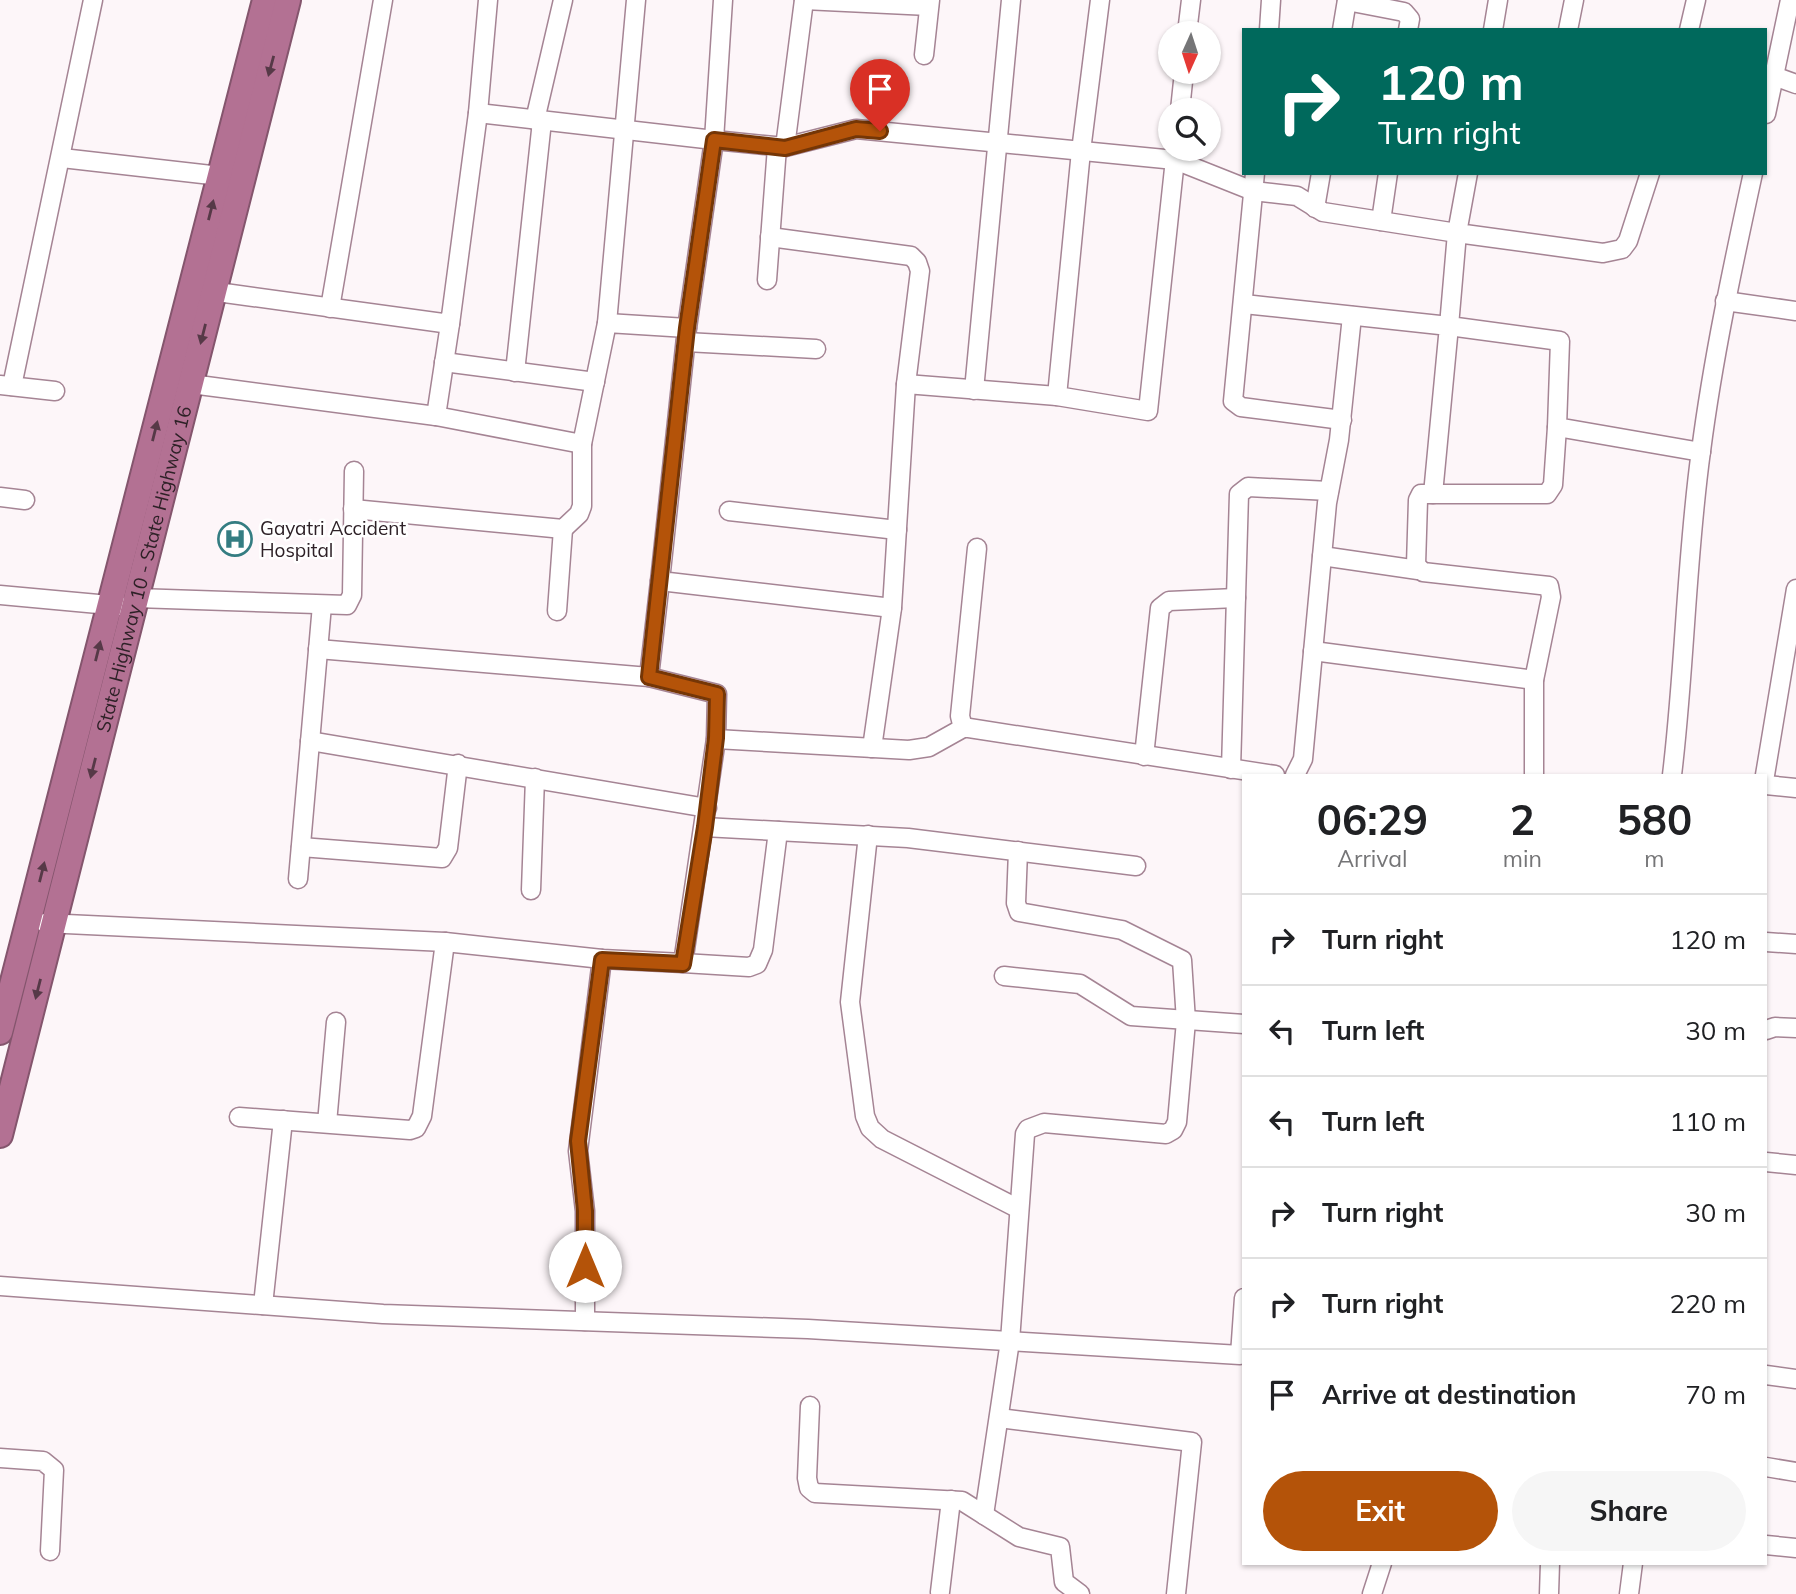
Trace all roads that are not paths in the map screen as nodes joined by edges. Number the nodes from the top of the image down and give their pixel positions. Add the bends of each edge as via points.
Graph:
1 (93, 0) edge
2 (265, 0) edge
3 (288, 0) edge
4 (383, 0) edge
5 (488, 0) edge
6 (563, 0) edge
7 (636, 0) edge
8 (723, 0) edge
9 (804, 0) edge
10 (1011, 0) edge
11 (1100, 0) edge
12 (1191, 0) edge
13 (1271, 0) edge
14 (1498, 0) edge
15 (1574, 0) edge
16 (1696, 0) edge
17 (1790, 0) edge
18 (1347, 1) edge
19 (930, 3) edge
20 (1188, 21) edge
21 (1269, 28) edge
22 (1342, 28) edge
23 (1408, 28) edge
24 (1493, 28) edge
25 (1568, 28) edge
26 (1689, 28) edge
27 (924, 55) dead end
28 (1774, 76) junction
29 (1796, 84) edge
30 (1767, 109) edge
31 (478, 113) junction
32 (538, 120) junction
33 (624, 130) junction
34 (714, 140) junction
35 (1000, 143) junction
36 (781, 147) junction
37 (1081, 150) junction
38 (1158, 153) edge
39 (62, 158) junction
40 (1174, 161) edge
41 (1195, 161) edge
42 (1321, 175) edge
43 (1388, 175) edge
44 (1468, 175) edge
45 (1649, 175) edge
46 (1753, 175) edge
47 (219, 176) junction
48 (1254, 182) edge
49 (1315, 208) junction
50 (1381, 221) junction
51 (1457, 233) junction
52 (770, 237) junction
53 (767, 280) dead end
54 (203, 290) junction
55 (1725, 301) junction
56 (1244, 304) junction
57 (330, 308) junction
58 (1796, 311) edge
59 (1352, 316) junction
60 (607, 323) junction
61 (450, 324) junction
62 (1449, 326) junction
63 (687, 335) junction
64 (816, 349) dead end
65 (444, 362) junction
66 (515, 372) junction
67 (595, 382) junction
68 (191, 384) junction
69 (906, 384) junction
70 (6, 386) edge
71 (974, 390) junction
72 (55, 391) dead end
73 (1057, 396) junction
74 (436, 416) junction
75 (1342, 420) junction
76 (1557, 427) junction
77 (582, 444) junction
78 (1700, 452) junction
79 (354, 471) dead end
80 (1329, 491) junction
81 (1433, 494) junction
82 (0, 497) edge
83 (25, 500) dead end
84 (353, 509) junction
85 (729, 511) dead end
86 (563, 529) junction
87 (897, 530) junction
88 (977, 548) dead end
89 (1322, 556) junction
90 (1418, 569) junction
91 (660, 581) junction
92 (1796, 589) edge
93 (0, 595) edge
94 (1236, 598) junction
95 (127, 603) junction
96 (322, 605) junction
97 (892, 608) junction
98 (557, 611) dead end
99 (318, 649) junction
100 (1313, 651) junction
101 (649, 677) junction
102 (1534, 680) junction
103 (963, 728) junction
104 (716, 738) junction
105 (310, 741) junction
106 (872, 748) junction
107 (1144, 756) junction
108 (458, 764) junction
109 (1231, 769) junction
110 (1268, 774) edge
111 (1296, 774) edge
112 (1534, 774) edge
113 (1672, 774) edge
114 (1765, 774) edge
115 (536, 778) junction
116 (1767, 785) edge
117 (1796, 788) edge
118 (707, 808) junction
119 (705, 827) junction
120 (778, 831) junction
121 (868, 835) junction
122 (301, 847) junction
123 (1018, 851) junction
124 (1136, 866) dead end
125 (298, 879) dead end
126 (531, 890) dead end
127 (55, 923) junction
128 (29, 924) junction
129 (445, 942) junction
130 (1767, 942) edge
131 (1796, 944) edge
132 (602, 960) junction
133 (683, 964) junction
134 (1004, 976) dead end
135 (1186, 1021) junction
136 (336, 1022) dead end
137 (1242, 1024) edge
138 (1796, 1028) edge
139 (1767, 1030) edge
140 (0, 1032) edge
141 (239, 1117) dead end
142 (283, 1120) junction
143 (327, 1123) junction
144 (0, 1135) edge
145 (1767, 1161) edge
146 (1796, 1165) edge
147 (1019, 1209) junction
148 (0, 1286) edge
149 (263, 1305) junction
150 (585, 1321) junction
151 (1242, 1326) edge
152 (1010, 1341) junction
153 (1767, 1375) edge
154 (1796, 1379) edge
155 (810, 1406) dead end
156 (999, 1418) junction
157 (0, 1458) edge
158 (1767, 1468) edge
159 (1796, 1472) edge
160 (951, 1500) junction
161 (984, 1515) junction
162 (1767, 1545) edge
163 (1796, 1548) edge
164 (50, 1551) dead end
165 (1381, 1565) edge
166 (1550, 1565) edge
167 (1633, 1565) edge
168 (1063, 1588) edge
169 (940, 1592) edge
170 (1080, 1594) edge
171 (1176, 1594) edge
172 (1372, 1594) edge
173 (1549, 1594) edge
174 (1629, 1594) edge

1 - 39 street
2 - 47 highway, State Highway 10 - State Highway 16
3 -> 54 highway, State Highway 10 - State Highway 16
4 - 57 street
5 - 31 street
6 - 32 street
7 - 33 street
8 - 34 street
9 - 19 street
9 - 36 street
10 - 35 street
11 - 37 street
12 - 20 street
13 - 21 street
14 - 24 street
15 - 25 street
16 - 26 street
17 - 28 street
18 - 22 street
18 - 23 street via 1404,12
19 - 27 street
28 - 29 street
28 - 30 street
31 - 32 street
31 - 61 street
32 - 33 street
32 - 66 street
33 - 34 street
33 - 60 street
34 - 36 street
34 - 63 street
35 - 36 street via 856,129
35 - 37 street
35 - 71 street
36 - 52 street
37 - 38 street
37 - 73 street
39 - 47 street
39 - 70 street
40 - 73 street via 1148,411
41 - 48 street
42 - 49 street
43 - 50 street
44 - 51 street
45 - 51 street via 1628,241 1613,252
46 - 55 street
54 -> 47 highway, State Highway 10 - State Highway 16
48 - 49 street via 1297,196
48 - 56 street
49 - 50 street
50 - 51 street
51 - 62 street
52 - 53 street
52 - 69 street via 911,256 917,262 920,271
54 - 57 street
54 -> 68 highway, State Highway 10 - State Highway 16
95 -> 54 highway, State Highway 10 - State Highway 16
55 - 58 street
55 - 78 street
56 - 59 street
56 - 75 street via 1232,393 1236,405
57 - 61 street
59 - 62 street
59 - 75 street
60 - 63 street
60 - 67 street
61 - 65 street
62 - 76 street via 1560,341
62 - 81 street
63 - 64 street
63 - 91 street
65 - 66 street
65 - 74 street
66 - 67 street
67 - 77 street
68 - 74 street
68 - 95 highway, State Highway 10 - State Highway 16
69 - 71 street
69 - 87 street
70 - 72 street
71 - 73 street
74 - 77 street
75 - 80 street
76 - 78 street
76 - 81 street via 1553,485 1547,494
77 - 86 street via 582,506
78 - 113 street
79 - 84 street
80 - 89 street
80 - 94 street via 1242,490
81 - 90 street via 1421,494 1418,500
82 - 83 street
84 - 86 street
84 - 96 street via 351,601 341,606
85 - 87 street
86 - 98 street
87 - 97 street
88 - 103 street via 960,716
89 - 90 street
89 - 100 street
90 - 102 street via 1549,586 1551,597
91 - 97 street
91 - 101 street
92 - 114 street
93 - 95 street
94 - 107 street via 1170,601 1160,608
94 - 109 street
95 - 96 street
95 -> 127 highway, State Highway 10 - State Highway 16
128 -> 95 highway, State Highway 10 - State Highway 16
96 - 99 street
97 - 106 street
99 - 101 street
99 - 105 street
100 - 102 street
100 - 111 street via 1303,759
101 - 104 street via 717,694
102 - 112 street
103 - 106 street via 918,749
103 - 107 street
104 - 106 street
104 - 118 street
105 - 108 street
105 - 122 street
107 - 109 street
108 - 115 street
108 - 122 street via 448,848 442,858
109 - 110 street
115 - 118 street
115 - 126 street
116 - 117 street
118 - 119 street
119 - 120 street
119 - 133 street
120 - 121 street
120 - 133 street via 763,950 757,964
121 - 123 street
121 - 147 street via 850,1002 870,1128 882,1139
122 - 125 street
123 - 124 street
123 - 135 street via 1016,903 1020,912 1122,930 1175,955 1185,967
127 - 128 street
127 - 129 street
127 -> 144 highway, State Highway 10 - State Highway 16
128 - 140 highway, State Highway 10 - State Highway 16
129 - 132 street
129 - 143 street via 419,1124 410,1130
130 - 131 street
132 - 133 street
132 - 150 street via 578,1151 585,1211
134 - 135 street via 1073,982 1131,1016
135 - 137 street
135 - 147 street via 1173,1130 1044,1123 1028,1129
136 - 143 street
138 - 139 street
141 - 142 street
142 - 143 street
142 - 149 street
145 - 146 street
147 - 152 street
148 - 149 street
149 - 150 street
150 - 152 street
151 - 152 street via 1240,1355
152 - 156 street
153 - 154 street
155 - 160 street via 807,1478 815,1493
156 - 161 street
156 - 171 street via 1192,1441
157 - 164 street via 43,1461 54,1470
158 - 159 street
160 - 161 street via 962,1501
160 - 169 street
161 - 168 street via 1019,1537 1060,1547
162 - 163 street
165 - 172 street
166 - 173 street
167 - 174 street
168 - 170 street

